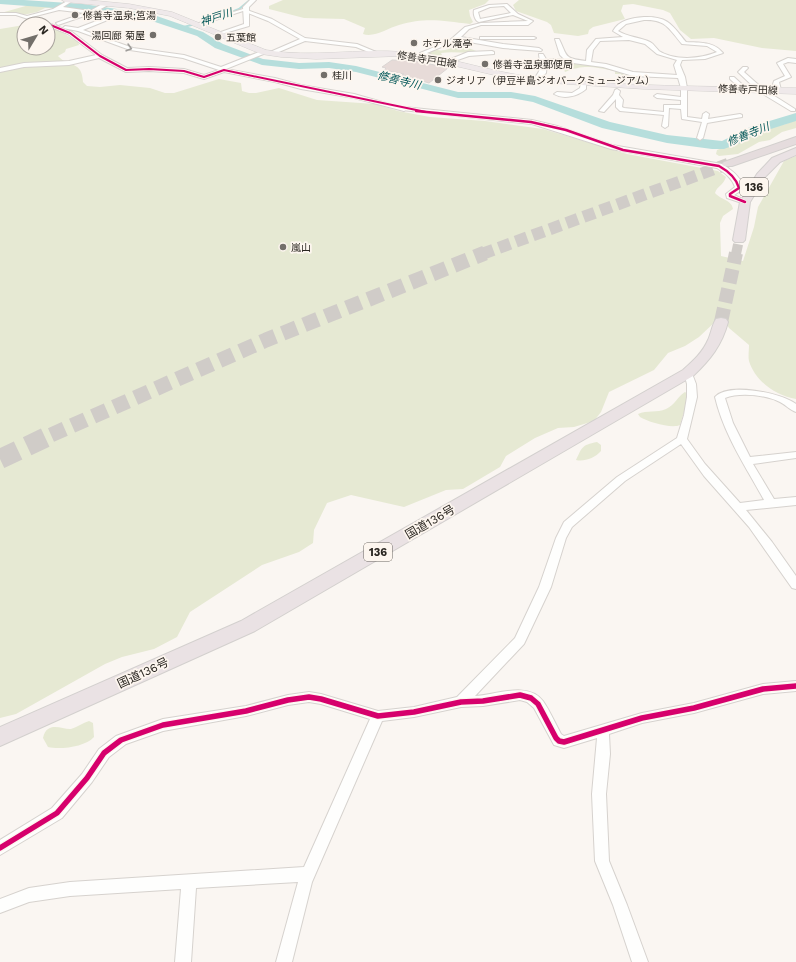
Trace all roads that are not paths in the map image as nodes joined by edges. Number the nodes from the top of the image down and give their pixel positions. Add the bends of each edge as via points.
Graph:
1 (253, 0) edge
2 (66, 3) edge
3 (104, 5) junction
4 (246, 10) junction
5 (94, 11) junction
6 (0, 14) edge
7 (516, 14) junction
8 (24, 16) edge
9 (32, 16) edge
10 (56, 22) edge
11 (480, 22) junction
12 (198, 24) junction
13 (528, 24) junction
14 (56, 25) edge
15 (56, 27) edge
16 (79, 30) junction
17 (70, 33) junction
18 (220, 34) junction
19 (457, 38) junction
20 (534, 38) junction
21 (304, 39) junction
22 (631, 39) junction
23 (557, 40) dead end
24 (539, 50) junction
25 (264, 53) junction
26 (492, 53) dead end
27 (378, 54) junction
28 (100, 56) junction
29 (434, 58) junction
30 (680, 58) junction
31 (568, 60) junction
32 (449, 61) junction
33 (544, 61) junction
34 (796, 61) edge
35 (588, 62) junction
36 (745, 68) dead end
37 (0, 70) edge
38 (223, 70) junction
39 (682, 77) junction
40 (788, 77) junction
41 (796, 77) edge
42 (732, 78) dead end
43 (536, 80) junction
44 (583, 83) junction
45 (610, 84) junction
46 (684, 88) junction
47 (744, 89) junction
48 (761, 90) junction
49 (778, 90) junction
50 (796, 91) edge
51 (557, 94) dead end
52 (616, 96) junction
53 (657, 96) dead end
54 (684, 99) junction
55 (684, 108) junction
56 (404, 109) joint
57 (792, 110) dead end
58 (602, 111) dead end
59 (667, 114) junction
60 (740, 116) dead end
61 (706, 118) junction
62 (665, 126) dead end
63 (700, 138) dead end
64 (793, 142) edge
65 (728, 164) tunnel mouth
66 (745, 202) junction
67 (739, 240) tunnel mouth
68 (721, 322) tunnel mouth
69 (688, 373) junction
70 (796, 409) edge
71 (682, 439) junction
72 (796, 455) edge
73 (747, 461) junction
74 (796, 501) edge
75 (771, 503) junction
76 (737, 507) junction
77 (796, 585) edge
78 (796, 686) edge
79 (461, 702) junction
80 (378, 716) junction
81 (603, 730) junction
82 (0, 737) edge
83 (0, 848) edge
84 (308, 874) junction
85 (189, 881) junction
86 (0, 906) edge
87 (183, 962) edge
88 (284, 962) edge
89 (640, 962) edge

1 - 4 street
2 - 3 main road, 修善寺戸田線
2 - 5 street
2 - 9 street via 49,12
3 - 5 street
3 - 12 main road, 修善寺戸田線 via 163,11
4 - 12 street
4 - 18 street via 247,25
4 - 21 street
5 - 10 street
5 - 16 street via 113,16
6 - 8 street
7 - 11 street
7 - 11 street via 506,5 489,6 476,11
7 - 13 street via 531,21
11 - 13 street
11 - 19 street via 466,28
12 - 18 main road, 修善寺戸田線
13 - 20 street
14 - 16 street
15 - 17 street
16 - 17 street
16 -> 38 street via 132,49 184,57
17 - 28 street
18 - 25 main road, 修善寺戸田線
19 - 20 street
19 - 24 street
19 - 29 street via 423,53
20 - 24 street
21 - 25 street
21 - 27 street via 357,46
22 - 30 street via 650,44 653,50 659,53
22 - 30 street via 616,33 615,29 636,19 660,19 674,29 684,43 707,44 720,53 699,59
22 - 35 street via 598,40 590,50
23 - 31 street
24 - 33 street
25 - 27 main road, 修善寺戸田線 via 318,56
25 - 38 street
26 - 32 street via 468,54
27 - 29 main road, 修善寺戸田線
28 - 37 street via 69,63 24,64
28 - 38 street via 128,70 149,68 188,71 204,76
29 - 32 main road, 修善寺戸田線
30 - 39 street via 677,65
31 - 33 street
31 - 35 street
32 - 43 main road, 修善寺戸田線
33 - 43 street via 543,73
34 - 40 street via 783,61 780,64 785,68
35 - 39 street via 633,74
36 - 48 street via 741,72
38 - 56 street via 354,96
39 - 46 street
40 - 41 street
40 - 49 street via 777,81
42 - 47 street
43 - 44 main road, 修善寺戸田線
44 - 45 main road, 修善寺戸田線
44 - 51 street via 583,89 574,94
45 - 46 main road, 修善寺戸田線
45 - 52 street via 617,90
46 - 47 main road, 修善寺戸田線
46 - 54 street
47 - 48 main road, 修善寺戸田線
48 - 49 main road, 修善寺戸田線
48 - 57 street
49 - 50 main road, 修善寺戸田線
52 - 58 street
52 - 59 street via 622,102 619,107 622,110
53 - 54 street
54 - 55 street
55 - 59 street via 665,105
55 - 61 street via 684,118
56 - 66 street via 532,122 566,130 623,150 719,166 729,172 738,183 739,188 730,196
59 - 62 street
60 - 61 street via 720,120
61 - 63 street
64 - 65 highway, 136
64 - 66 highway, 136 via 762,174
66 - 67 highway, 136
68 - 69 highway, 国道136号 / 136 via 712,348
69 - 71 street via 692,382 692,396
69 - 82 highway, 国道136号 / 136 via 248,626
70 - 73 street via 779,398 756,393 720,397
71 - 76 street via 704,471
71 - 79 street via 621,479 568,525 561,538 545,587 520,641
72 - 73 street
73 - 75 street
74 - 75 street
75 - 76 street
76 - 77 street
78 - 81 street via 764,689 694,708 642,718
79 - 80 street via 414,712
79 - 81 street via 520,695 531,698 538,704 559,741
80 - 83 street via 309,697 150,728 121,740 104,753 58,814
80 - 84 street
81 - 89 street via 599,794 602,855
84 - 85 street
84 - 88 street
85 - 86 street via 70,889 29,895
85 - 87 street

